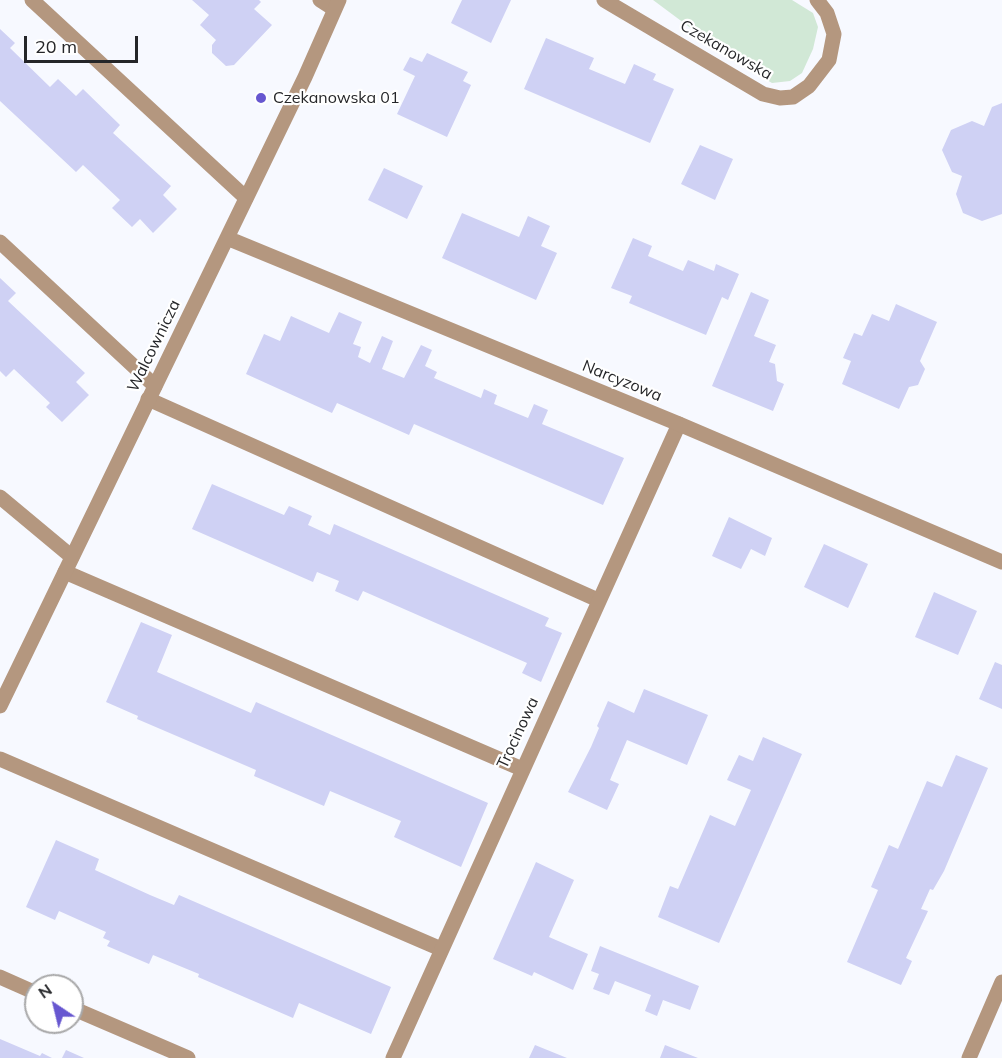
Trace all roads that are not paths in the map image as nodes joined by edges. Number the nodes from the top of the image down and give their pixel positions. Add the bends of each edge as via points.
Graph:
1 (32, 0) edge
2 (320, 0) edge
3 (604, 0) edge
4 (817, 0) edge
5 (336, 5) edge
6 (246, 198) junction
7 (227, 238) junction
8 (0, 242) edge
9 (152, 393) junction
10 (679, 424) junction
11 (0, 496) edge
12 (72, 556) junction
13 (1002, 562) edge
14 (65, 572) junction
15 (598, 600) junction
16 (0, 706) edge
17 (0, 759) edge
18 (522, 769) junction
19 (441, 949) junction
20 (0, 977) edge
21 (1002, 982) edge
22 (24, 988) edge
23 (84, 1013) edge
24 (188, 1058) edge
25 (393, 1058) edge
26 (969, 1058) edge

1 - 6 street
2 - 5 street
3 - 4 street, Czekanowska via 763,94 780,98 793,97 809,86 829,60 834,34 827,13
5 - 6 street, Walcownicza
6 - 7 street, Walcownicza
7 - 9 street, Walcownicza
7 - 10 street, Narcyzowa
8 - 9 street
9 - 12 street, Walcownicza
9 - 15 street
10 - 13 street, Narcyzowa
10 - 15 street, Trocinowa
11 - 12 street
12 - 14 street, Walcownicza
14 - 16 street, Walcownicza
14 - 18 street
15 - 18 street, Trocinowa
17 - 19 street
18 - 19 street, Trocinowa
19 - 25 street, Trocinowa
20 - 22 street
21 - 26 street
23 - 24 street

